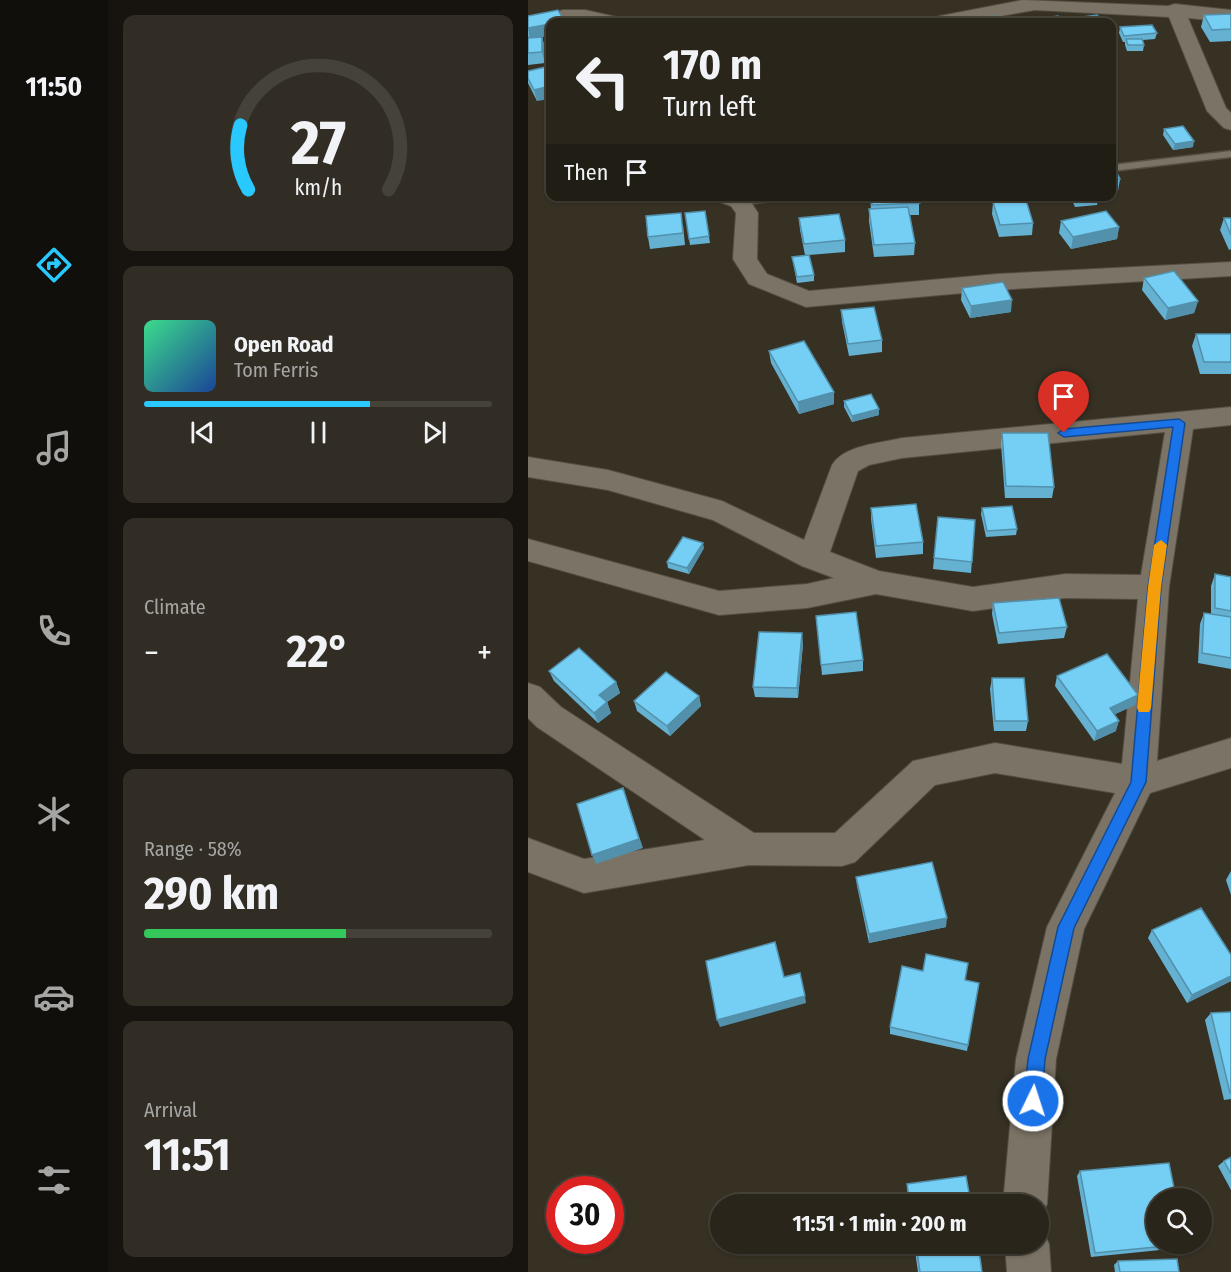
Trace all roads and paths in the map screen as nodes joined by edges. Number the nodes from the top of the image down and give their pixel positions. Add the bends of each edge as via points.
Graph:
1 (1034, 2) edge
2 (1175, 10) junction
3 (1231, 16) edge
4 (557, 18) edge
5 (595, 18) edge
6 (959, 18) edge
7 (546, 21) edge
8 (528, 27) edge
9 (1231, 123) edge
10 (1231, 154) edge
11 (1116, 168) edge
12 (734, 201) edge
13 (1231, 269) edge
14 (1231, 416) edge
15 (1179, 423) junction
16 (528, 467) edge
17 (528, 550) edge
18 (813, 558) junction
19 (876, 582) junction
20 (1154, 587) junction
21 (528, 697) edge
22 (1231, 753) edge
23 (1138, 782) junction
24 (749, 849) junction
25 (528, 855) edge
26 (1026, 1194) edge
27 (1028, 1254) edge
28 (1029, 1272) edge

1 - 2 street via 1072,9
1 - 6 street
2 - 3 street
2 - 9 street via 1217,111
4 - 5 street
7 - 8 street
10 - 11 lane
12 - 13 street via 747,213 745,259 758,279 806,299 998,282
14 - 15 street
15 - 18 street via 902,448 862,457 846,465
15 - 20 street
16 - 18 street via 608,480 722,512
17 - 19 street via 719,603 807,596
18 - 19 street
19 - 20 street via 973,599 1065,586
20 - 23 street
21 - 24 street via 549,717
22 - 23 street
23 - 24 street via 995,758 925,772 842,850
23 - 26 street via 1066,927 1036,1059
24 - 25 street via 584,876
27 - 28 street

